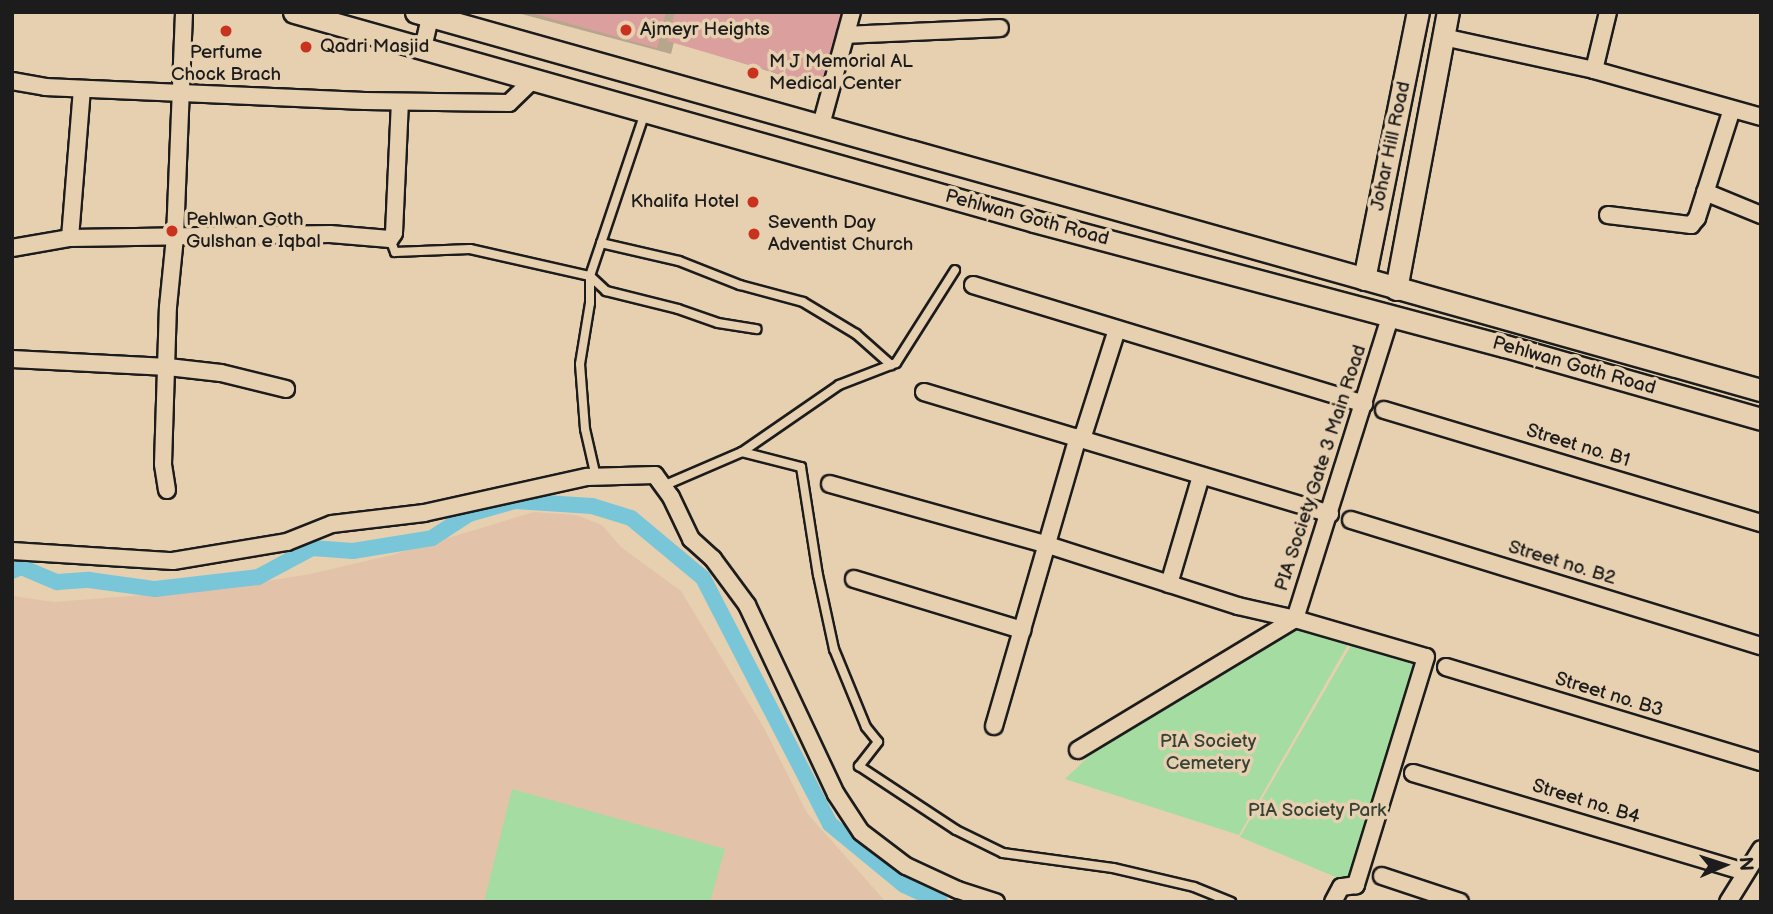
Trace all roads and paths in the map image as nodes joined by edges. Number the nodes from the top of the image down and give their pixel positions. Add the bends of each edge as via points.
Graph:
1 (184, 12) edge
2 (294, 12) edge
3 (852, 12) edge
4 (1418, 12) edge
5 (1448, 12) edge
6 (1608, 12) edge
7 (426, 14) edge
8 (1000, 28) dead end
9 (845, 35) junction
10 (1443, 37) junction
11 (423, 48) junction
12 (622, 70) junction
13 (1594, 70) junction
14 (12, 81) edge
15 (532, 81) junction
16 (82, 89) junction
17 (182, 93) junction
18 (400, 102) junction
19 (613, 102) junction
20 (1732, 109) junction
21 (645, 112) junction
22 (1761, 117) edge
23 (796, 118) junction
24 (821, 124) junction
25 (785, 149) junction
26 (1705, 192) junction
27 (1608, 215) dead end
28 (1761, 215) edge
29 (176, 237) junction
30 (70, 238) junction
31 (390, 239) junction
32 (601, 243) junction
33 (12, 248) edge
34 (1272, 252) junction
35 (955, 270) dead end
36 (590, 276) junction
37 (1364, 279) junction
38 (1262, 281) junction
39 (973, 285) dead end
40 (1396, 289) junction
41 (1492, 316) junction
42 (1390, 318) junction
43 (757, 329) dead end
44 (1117, 329) junction
45 (1485, 342) junction
46 (12, 359) edge
47 (891, 365) junction
48 (168, 367) junction
49 (286, 389) dead end
50 (1761, 390) edge
51 (924, 392) dead end
52 (1363, 404) junction
53 (1384, 410) dead end
54 (1761, 419) edge
55 (1080, 438) junction
56 (742, 452) junction
57 (1201, 476) junction
58 (596, 477) junction
59 (830, 484) dead end
60 (663, 486) junction
61 (167, 490) dead end
62 (1330, 514) junction
63 (1351, 520) dead end
64 (1761, 523) edge
65 (1048, 545) junction
66 (12, 551) edge
67 (854, 579) dead end
68 (1169, 584) junction
69 (1295, 619) junction
70 (1022, 629) junction
71 (1761, 646) edge
72 (1446, 667) dead end
73 (994, 726) dead end
74 (1078, 750) dead end
75 (1761, 762) edge
76 (1413, 773) dead end
77 (1761, 849) edge
78 (1746, 872) junction
79 (1382, 876) dead end
80 (1338, 895) edge
81 (996, 902) edge
82 (1231, 902) edge
83 (1460, 902) edge
84 (1728, 902) edge

1 - 17 street
2 - 11 main road, Pehlwan Goth Road
3 - 9 street
4 - 37 main road, Johar Hill Road
5 - 10 main road
6 - 13 street
7 - 11 street
7 - 12 main road, Pehlwan Goth Road
8 - 9 street
9 - 24 street
10 - 13 street
10 - 40 main road
11 - 15 main road, Pehlwan Goth Road
12 - 19 main road
12 - 23 main road, Pehlwan Goth Road
13 - 20 street
14 - 16 street
15 - 18 street via 509,103
15 - 19 main road, Pehlwan Goth Road
16 - 17 street
16 - 30 street
17 - 18 street
17 - 29 street
18 - 31 street via 394,233
19 - 21 main road, Pehlwan Goth Road
20 - 22 street
20 - 26 street
21 - 25 main road, Pehlwan Goth Road
21 - 32 lane
23 - 24 main road, Pehlwan Goth Road
23 - 25 main road
24 - 34 main road, Pehlwan Goth Road
25 - 38 main road, Pehlwan Goth Road
26 - 27 street via 1697,218 1686,227
26 - 28 street
29 - 30 street
29 - 31 street via 330,234
29 - 48 street via 168,307
30 - 33 street
31 - 36 lane via 395,252 470,249
32 - 36 lane
32 - 47 lane via 679,261 740,285 803,302 856,334
34 - 37 main road, Pehlwan Goth Road
34 - 38 main road
35 - 47 lane
36 - 43 lane via 606,291 718,323
36 - 58 lane via 580,364 585,429
37 - 40 main road, Pehlwan Goth Road
38 - 42 main road, Pehlwan Goth Road
39 - 44 street
40 - 41 main road, Pehlwan Goth Road
41 - 45 main road
41 - 50 main road, Pehlwan Goth Road
42 - 45 main road, Pehlwan Goth Road
42 - 52 street, PIA Society Gate 3 Main Road
44 - 52 street
44 - 55 street
45 - 54 main road, Pehlwan Goth Road
46 - 48 street
47 - 56 lane via 839,385
48 - 49 street via 220,373
48 - 61 street via 163,464
51 - 55 street
52 - 62 street, PIA Society Gate 3 Main Road
53 - 64 street, Street no. B1
55 - 57 street
55 - 65 street
56 - 60 lane
56 - 82 lane via 801,467 834,649 866,727 878,743 859,766 956,830 1003,853 1113,867 1194,887
57 - 62 street
57 - 68 street
58 - 60 street via 655,475
58 - 66 street via 424,513 332,524 287,542 173,561
59 - 65 street
60 - 81 street via 691,539 713,559 747,605 836,794 861,832 906,866
62 - 69 street, PIA Society Gate 3 Main Road
63 - 71 street, Street no. B2
65 - 68 street
65 - 70 street
67 - 70 street
68 - 69 street
69 - 74 street
69 - 80 street, PIA Society Gate 3 Main Road via 1426,657 1356,885
70 - 73 street
72 - 75 street, Street no. B3
76 - 78 street, Street no. B4
77 - 78 street
78 - 84 street
79 - 83 street

